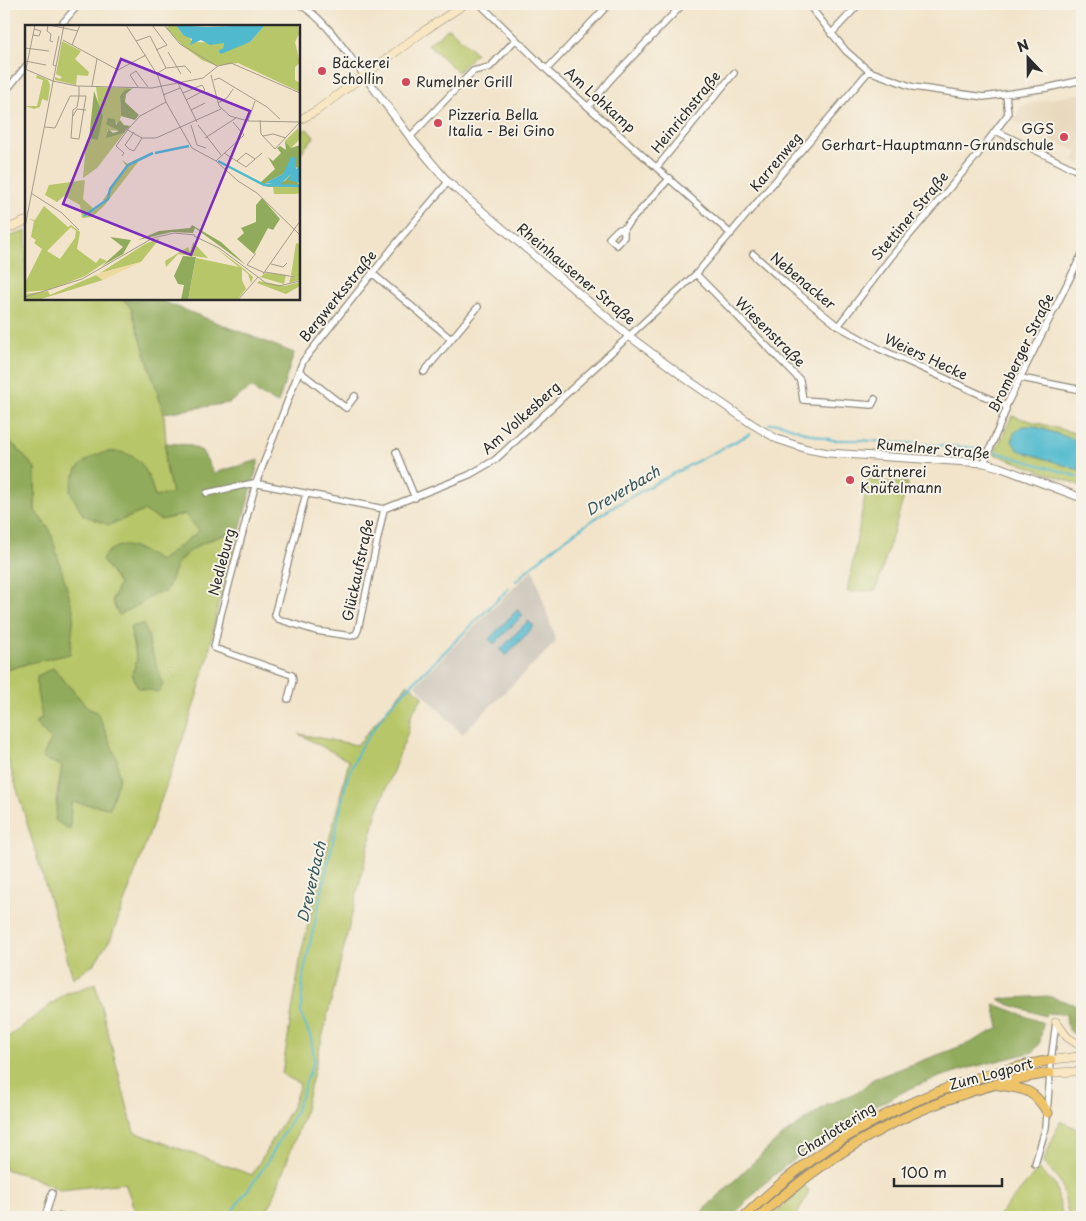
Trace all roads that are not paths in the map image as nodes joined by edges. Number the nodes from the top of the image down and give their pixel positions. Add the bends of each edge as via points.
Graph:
1 (79, 4) edge
2 (299, 4) edge
3 (465, 4) edge
4 (480, 4) edge
5 (609, 4) edge
6 (683, 4) edge
7 (808, 4) edge
8 (859, 4) edge
9 (61, 25) edge
10 (831, 34) junction
11 (516, 39) junction
12 (25, 67) edge
13 (547, 69) junction
14 (869, 71) junction
15 (734, 73) dead end
16 (364, 75) junction
17 (1082, 80) edge
18 (7, 87) edge
19 (1006, 95) junction
20 (588, 107) junction
21 (300, 119) edge
22 (996, 130) junction
23 (410, 137) junction
24 (657, 167) junction
25 (1082, 173) edge
26 (670, 178) junction
27 (448, 182) junction
28 (25, 221) edge
29 (624, 228) dead end
30 (4, 230) edge
31 (731, 234) junction
32 (753, 254) dead end
33 (1082, 254) edge
34 (372, 273) junction
35 (696, 274) junction
36 (478, 307) dead end
37 (838, 326) junction
38 (629, 336) junction
39 (451, 339) junction
40 (299, 371) junction
41 (424, 372) dead end
42 (1021, 378) junction
43 (1082, 390) edge
44 (355, 396) dead end
45 (875, 399) dead end
46 (1006, 406) junction
47 (807, 449) joint
48 (396, 452) dead end
49 (984, 463) junction
50 (256, 483) junction
51 (207, 493) dead end
52 (306, 494) junction
53 (415, 498) junction
54 (1082, 498) edge
55 (384, 509) junction
56 (288, 699) dead end
57 (1056, 1022) joint
58 (1082, 1046) edge
59 (1082, 1056) edge
60 (1051, 1060) junction
61 (1082, 1071) edge
62 (1050, 1074) junction
63 (955, 1084) joint
64 (994, 1085) junction
65 (938, 1103) joint
66 (1048, 1113) junction
67 (1034, 1164) dead end
68 (52, 1193) dead end
69 (45, 1216) edge
70 (62, 1217) edge
71 (744, 1217) edge
72 (759, 1217) edge

1 - 9 street
2 - 16 street via 324,23
3 - 16 main road
4 - 11 street, Am Lohkamp
5 - 13 street
6 - 20 street
7 - 10 street
8 - 10 street
10 - 14 street
11 - 13 street, Am Lohkamp
11 - 23 street via 490,67 474,71
12 - 18 street
13 - 20 street, Am Lohkamp
14 - 19 street via 914,87 984,97
14 - 31 street, Karrenweg
15 - 24 street, Heinrichstraße
16 - 21 main road
16 - 23 street, Rheinhausener Straße
17 - 19 street
19 - 22 street, Stettiner Straße via 1008,114
20 - 24 street, Am Lohkamp
22 - 25 street
22 - 37 street, Stettiner Straße
23 - 27 street, Rheinhausener Straße
24 - 26 street, Am Lohkamp
26 - 29 street
26 - 31 street, Am Lohkamp
27 - 34 street, Bergwerksstraße
27 - 38 street, Rheinhausener Straße
28 - 30 main road
31 - 35 street, Karrenweg
32 - 37 street, Nebenacker
33 - 42 street, Bromberger Straße
34 - 39 street
34 - 40 street, Bergwerksstraße via 312,348
35 - 38 street, Karrenweg
35 - 45 street, Wiesenstraße via 800,380 803,400 872,405
36 - 39 street
37 - 46 street, Weiers Hecke via 880,349
38 - 47 street, Rheinhausener Straße via 752,424 777,439
38 - 53 street, Am Volkesberg via 495,460 468,476
39 - 41 street
40 - 44 street via 346,408
40 - 50 street, Bergwerksstraße
42 - 43 street
42 - 46 street, Bromberger Straße
46 - 49 street, Bromberger Straße
47 - 49 street, Rumelner Straße
48 - 53 street
49 - 54 street, Rumelner Straße
50 - 51 street
50 - 52 street
50 - 56 street, Nedleburg via 220,614 214,648 292,675
52 - 55 street
52 - 55 street, Glückaufstraße via 275,616 316,631 356,634
53 - 55 street, Am Volkesberg
57 - 58 main road via 1069,1039
57 - 60 street
59 - 60 main road, Zum Logport
60 - 62 street
60 - 63 highway, Zum Logport via 1000,1070
61 - 62 main road, Zum Logport
62 - 64 highway, Zum Logport
62 - 66 street
63 - 71 highway, Charlottering via 895,1110 817,1156
64 - 65 highway, Zum Logport
64 - 66 highway via 1031,1093
65 - 72 highway, Charlottering via 868,1136 825,1163
66 - 67 street
68 - 69 street
69 - 70 street

